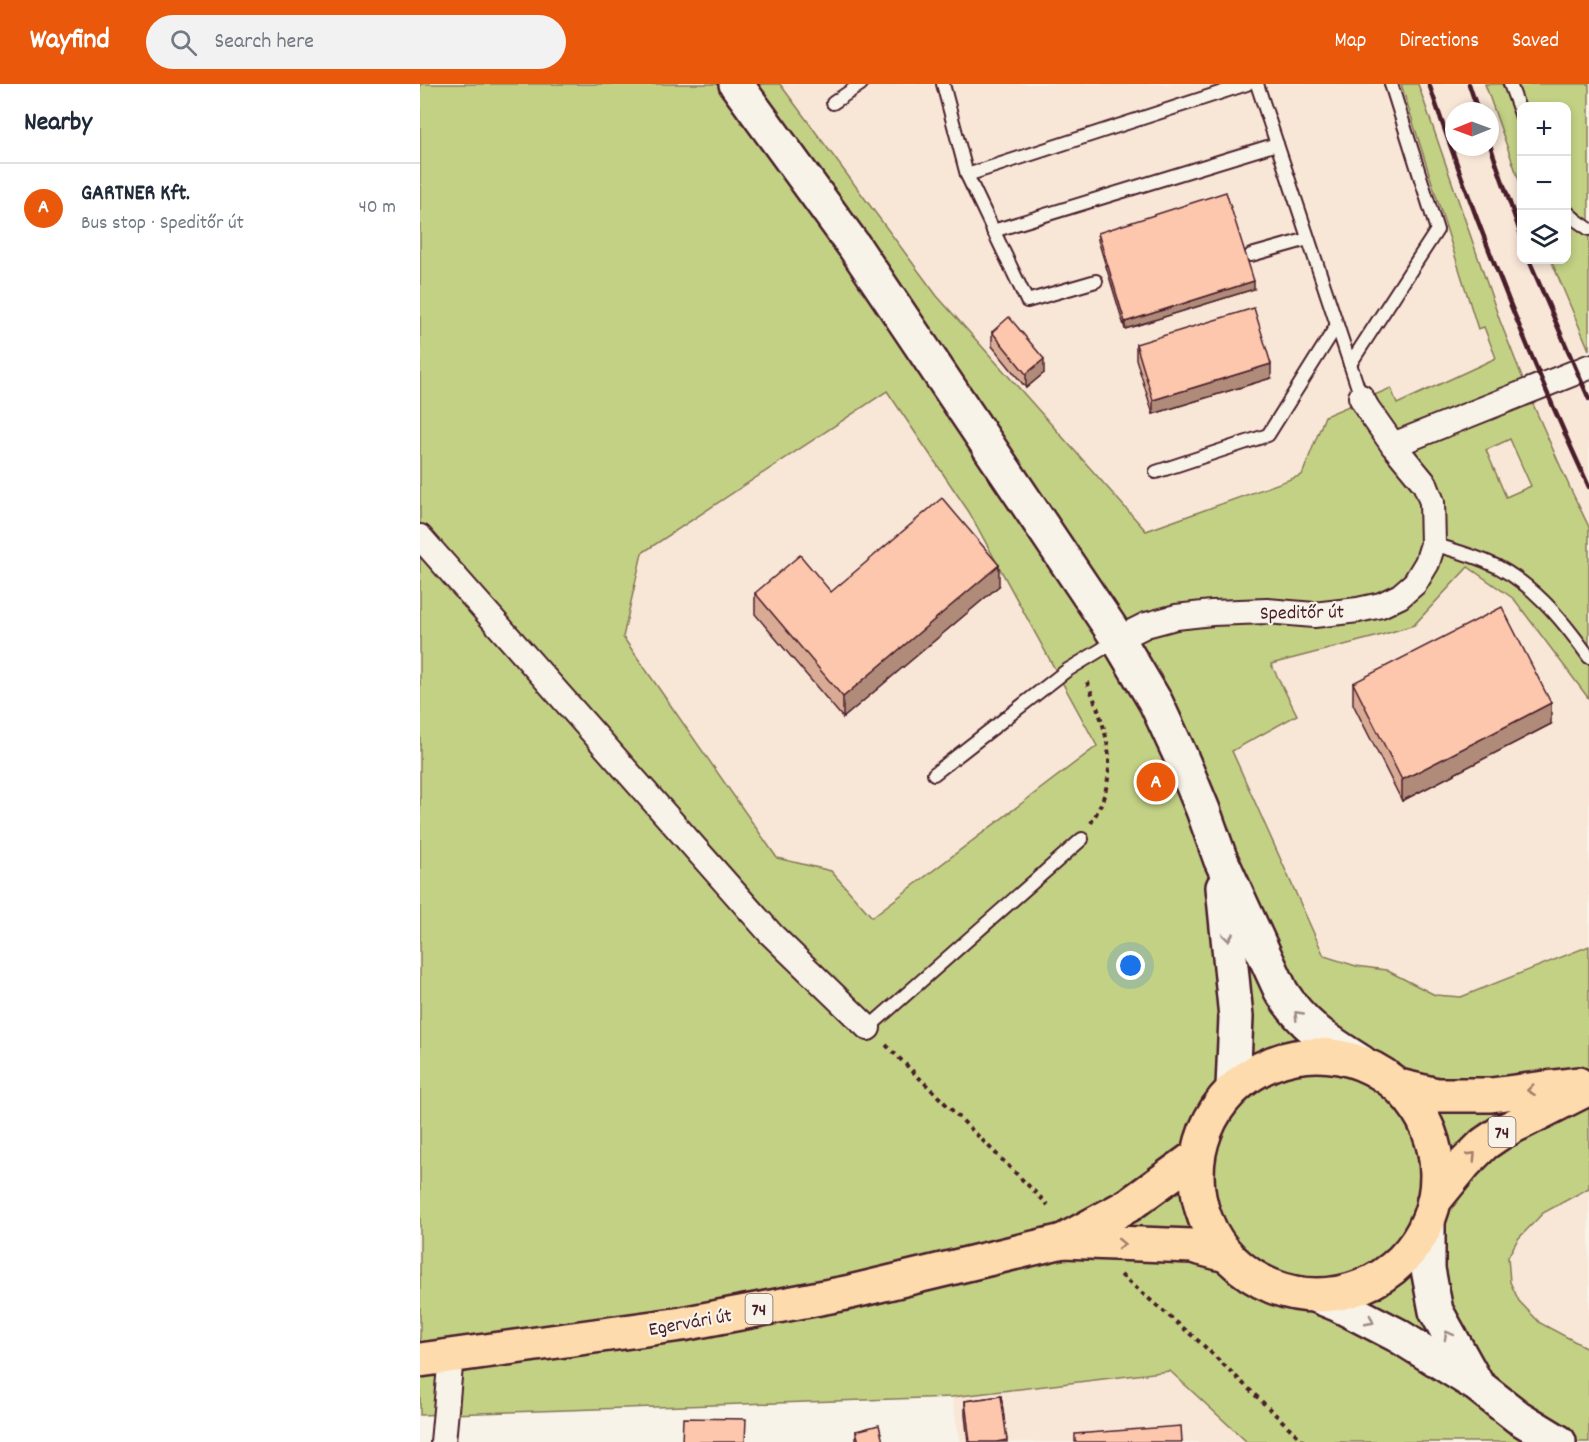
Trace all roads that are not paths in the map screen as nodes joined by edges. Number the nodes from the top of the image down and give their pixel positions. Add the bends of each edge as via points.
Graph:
1 (736, 84) edge
2 (861, 84) edge
3 (944, 84) edge
4 (1247, 84) edge
5 (1257, 84) edge
6 (1390, 84) edge
7 (1510, 84) edge
8 (833, 103) dead end
9 (1517, 105) edge
10 (1276, 144) junction
11 (967, 174) junction
12 (1571, 216) edge
13 (1589, 229) edge
14 (993, 231) junction
15 (1308, 239) junction
16 (1251, 255) dead end
17 (1096, 281) dead end
18 (1336, 325) junction
19 (1350, 364) junction
20 (1589, 368) edge
21 (1361, 397) joint
22 (1393, 445) junction
23 (1156, 472) dead end
24 (420, 537) edge
25 (1433, 544) junction
26 (1118, 639) junction
27 (1589, 657) edge
28 (934, 774) dead end
29 (1082, 839) road end
30 (1220, 858) junction
31 (868, 1028) joint
32 (1361, 1062) junction
33 (1589, 1082) edge
34 (1399, 1086) junction
35 (1233, 1087) junction
36 (1589, 1088) edge
37 (1197, 1155) junction
38 (1431, 1211) junction
39 (1063, 1241) junction
40 (1227, 1255) junction
41 (1317, 1296) junction
42 (435, 1358) edge
43 (1477, 1385) junction
44 (442, 1442) edge
45 (1559, 1442) edge

1 - 26 main road via 854,246
2 - 8 lane
3 - 11 lane
4 - 11 lane
5 - 10 lane
6 - 19 lane via 1437,230
7 - 9 lane
10 - 14 lane
10 - 15 lane
11 - 14 lane
12 - 13 lane
14 - 17 lane via 1027,301
15 - 16 lane
15 - 18 lane
18 - 19 lane
18 - 23 lane via 1268,435
19 - 21 lane
20 - 22 street
21 - 22 street, Speditőr út
22 - 25 street, Speditőr út via 1425,484 1432,502
24 - 31 street via 771,934
25 - 26 street, Speditőr út via 1415,583 1381,605 1314,615 1267,611 1176,617 1146,625
25 - 27 lane via 1487,561 1517,578 1541,598
26 - 28 lane via 1066,671
26 - 30 main road via 1181,757
29 - 31 lane
32 -> 30 main road via 1318,1035 1292,1008
30 -> 35 main road via 1236,1017
32 - 34 main road, 74
32 - 35 main road, 74 via 1336,1055 1285,1058 1261,1067
33 -> 34 main road, 74 via 1491,1095 1437,1095
34 - 38 main road, 74 via 1431,1136 1437,1176
35 - 37 main road, 74 via 1212,1115
38 -> 36 main road, 74 via 1465,1163 1484,1144
37 - 39 main road, Egervári út / 74 via 1129,1205
37 - 40 main road, 74 via 1201,1209 1211,1233
38 - 41 main road, 74 via 1419,1239 1391,1270 1354,1290
43 -> 38 main road via 1436,1311 1428,1269
39 -> 40 main road, Egervári út / 74 via 1192,1246
39 - 42 main road, Egervári út / 74 via 846,1293 693,1322
40 - 41 main road, 74 via 1258,1281 1277,1289
41 -> 43 main road via 1397,1335
42 - 44 street
43 - 45 main road

